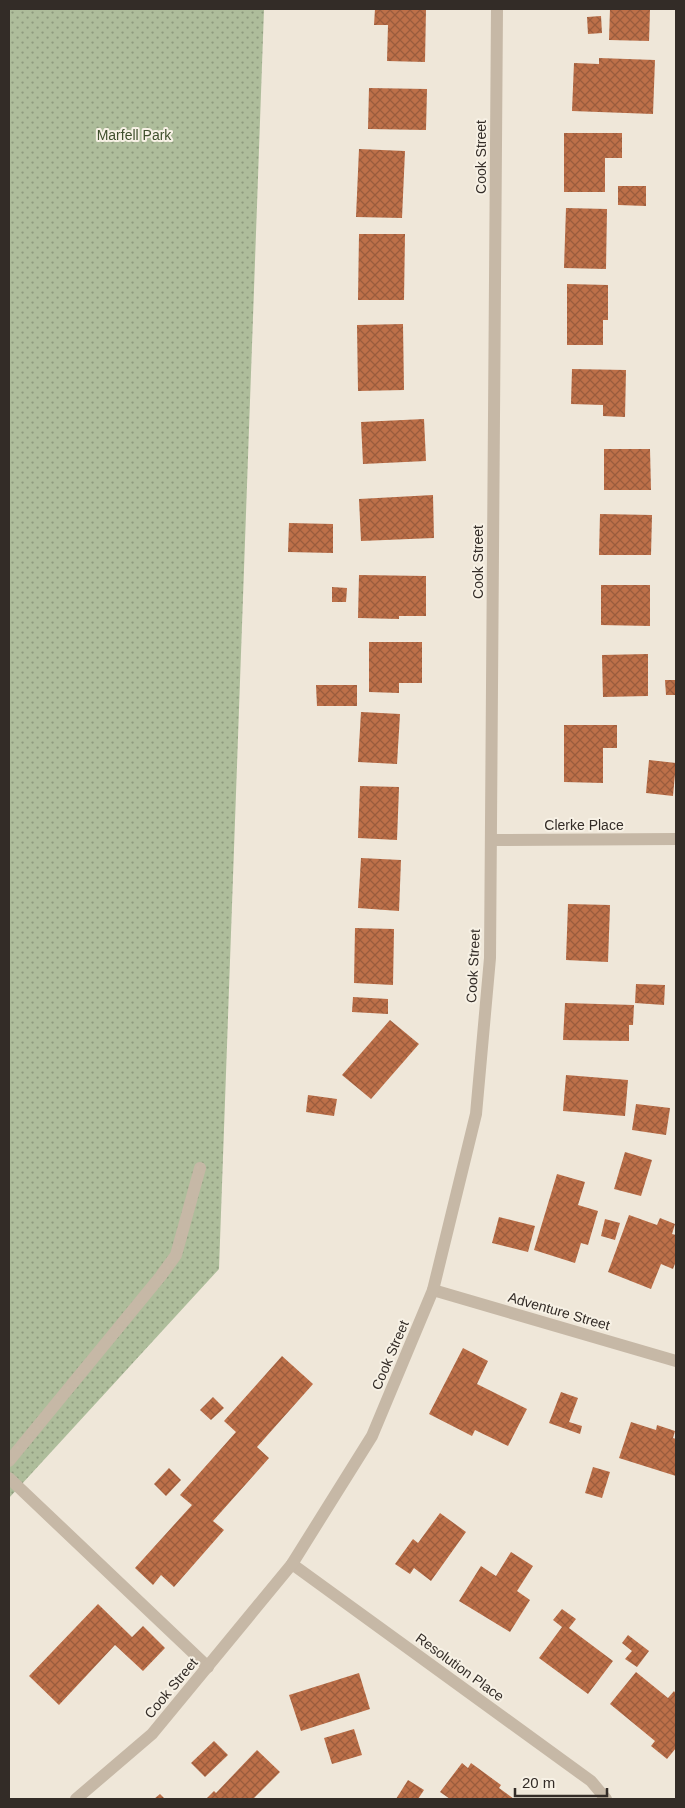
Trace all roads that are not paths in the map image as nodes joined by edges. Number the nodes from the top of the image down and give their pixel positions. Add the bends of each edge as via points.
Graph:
1 (497, 9) edge
2 (676, 839) edge
3 (492, 840) junction
4 (200, 1168) dead end
5 (433, 1290) junction
6 (676, 1361) edge
7 (9, 1462) edge
8 (9, 1478) edge
9 (292, 1564) junction
10 (208, 1667) junction
11 (76, 1799) edge
12 (606, 1799) edge

1 - 3 street, Cook Street
2 - 3 street, Clerke Place
3 - 5 street, Cook Street via 490,958 476,1114
4 - 7 street via 176,1255
5 - 6 street, Adventure Street
5 - 9 street, Cook Street via 372,1436
8 - 10 street
9 - 10 street, Cook Street
9 - 12 street, Resolution Place via 591,1781
10 - 11 street, Cook Street via 152,1734

